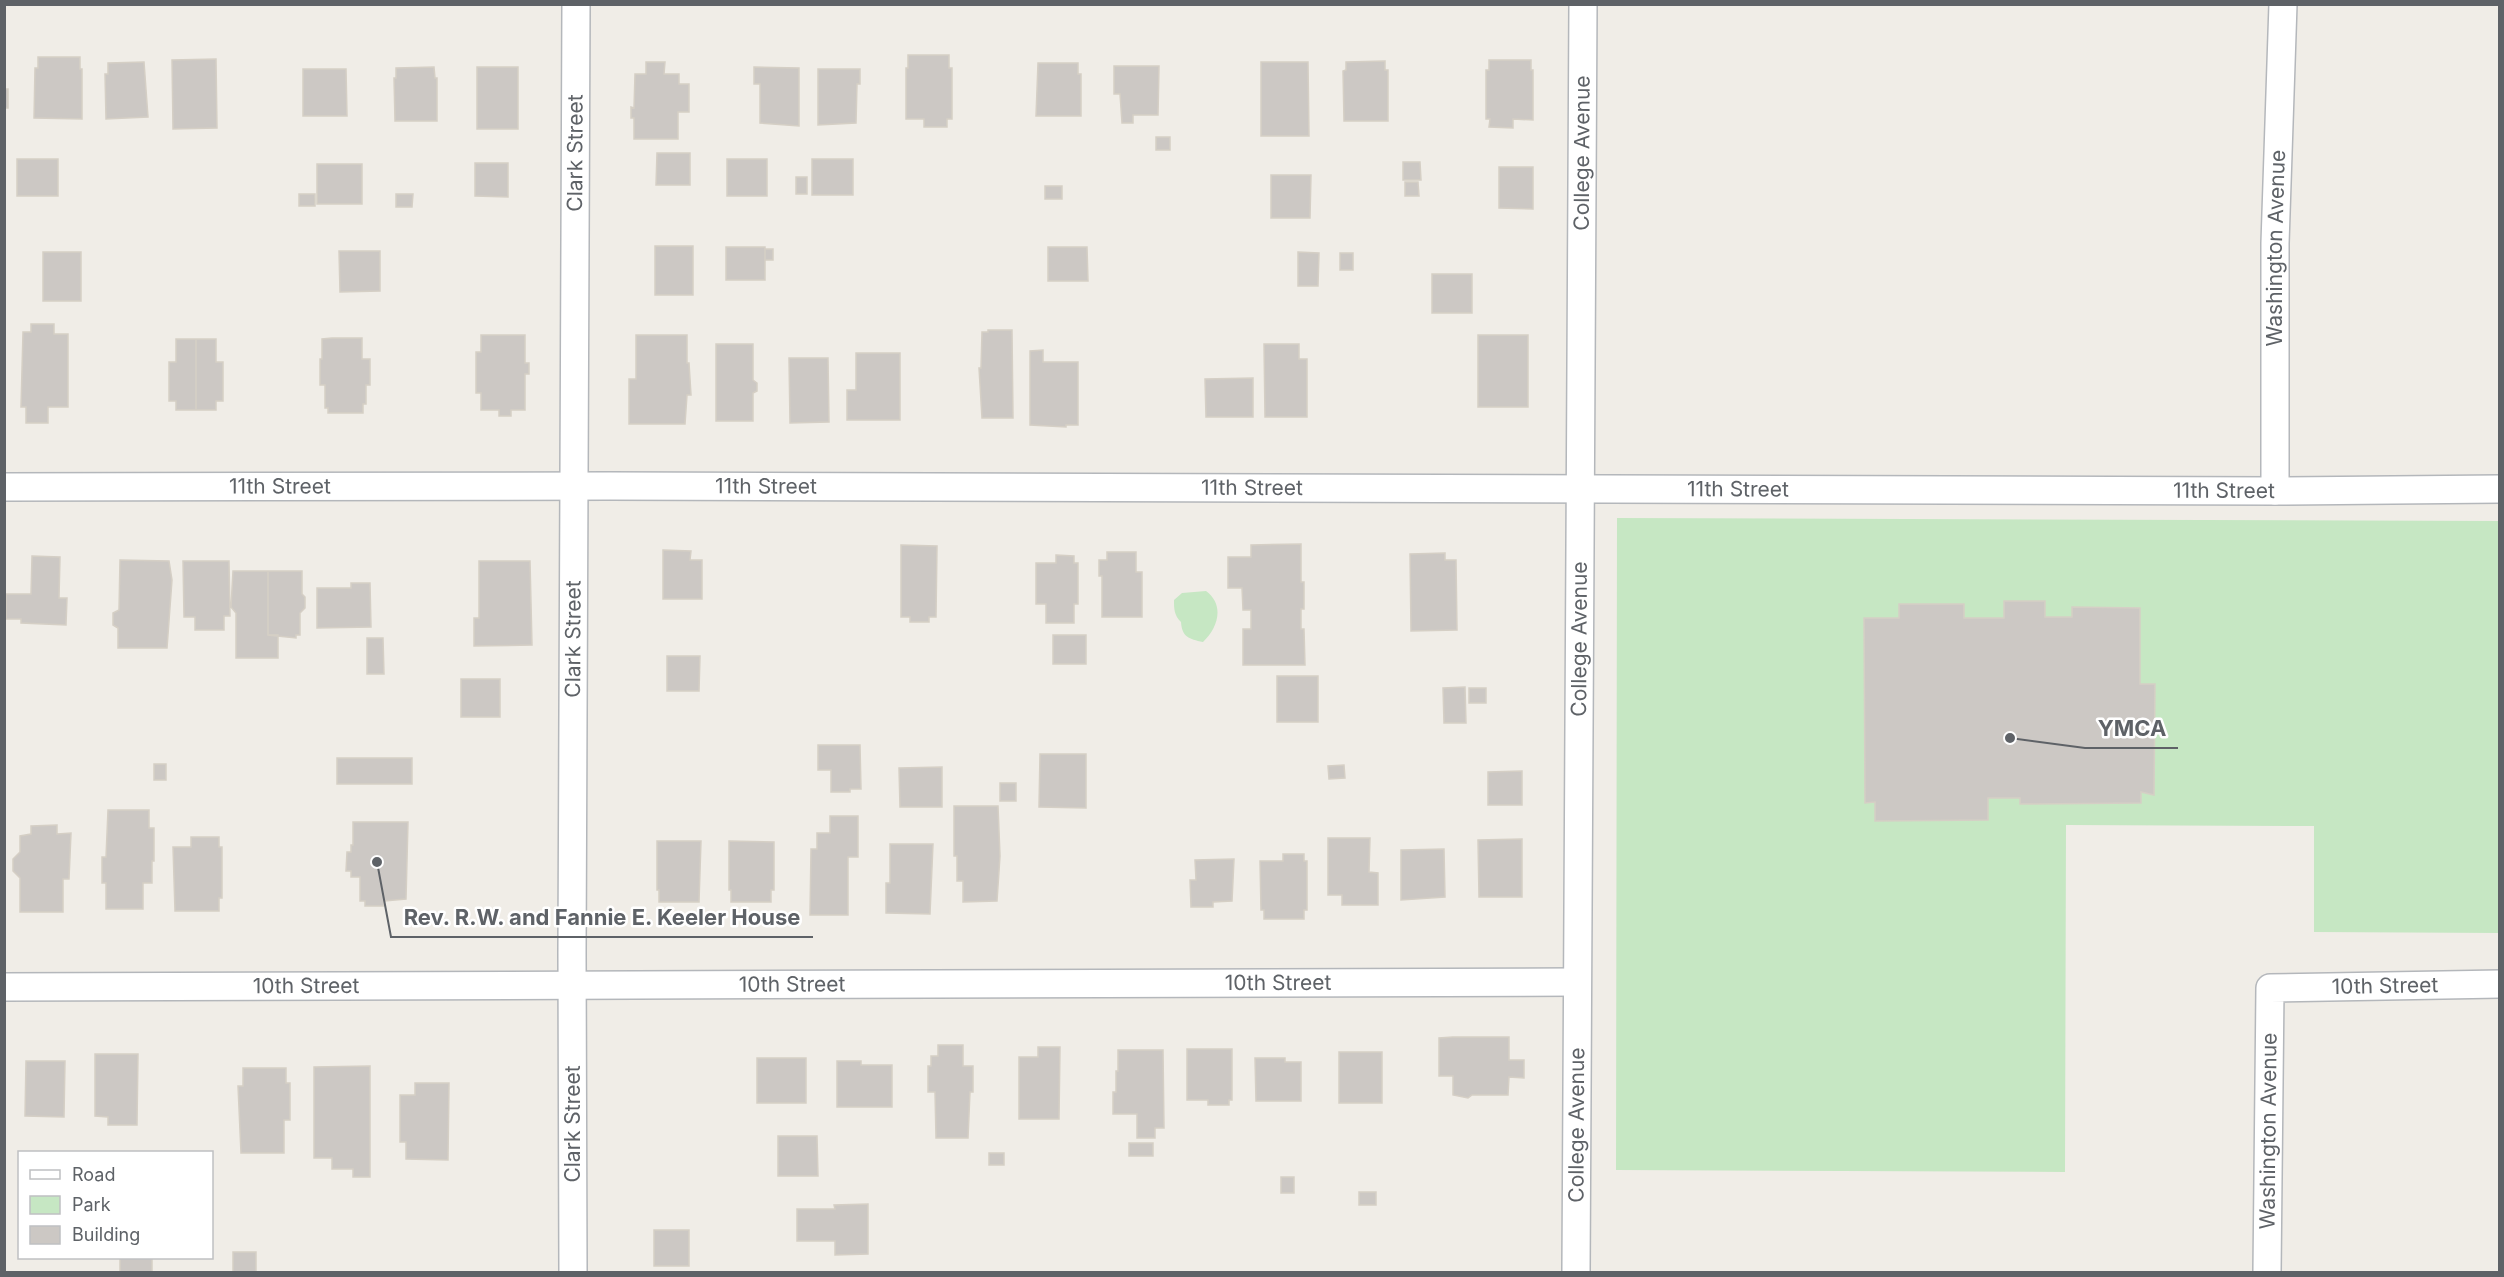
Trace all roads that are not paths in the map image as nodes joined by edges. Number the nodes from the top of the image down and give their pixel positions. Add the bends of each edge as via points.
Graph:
1 (576, 4) edge
2 (1583, 4) edge
3 (2283, 4) edge
4 (574, 486) junction
5 (4, 487) edge
6 (2499, 489) edge
7 (1580, 490) junction
8 (2275, 490) junction
9 (1577, 982) junction
10 (2499, 984) edge
11 (572, 986) junction
12 (4, 987) edge
13 (2270, 988) joint
14 (573, 1272) edge
15 (1576, 1272) edge
16 (2267, 1272) edge

1 - 4 street, Clark Street
2 - 7 street, College Avenue
3 - 8 street, Washington Avenue via 2275,243
4 - 5 street, 11th Street
4 - 7 street, 11th Street
4 - 11 street, Clark Street
6 - 8 street, 11th Street
7 - 8 street, 11th Street
7 - 9 street, College Avenue
9 - 11 street, 10th Street
9 - 15 street, College Avenue
10 - 13 street, 10th Street
11 - 12 street, 10th Street
11 - 14 street, Clark Street
13 - 16 street, Washington Avenue

